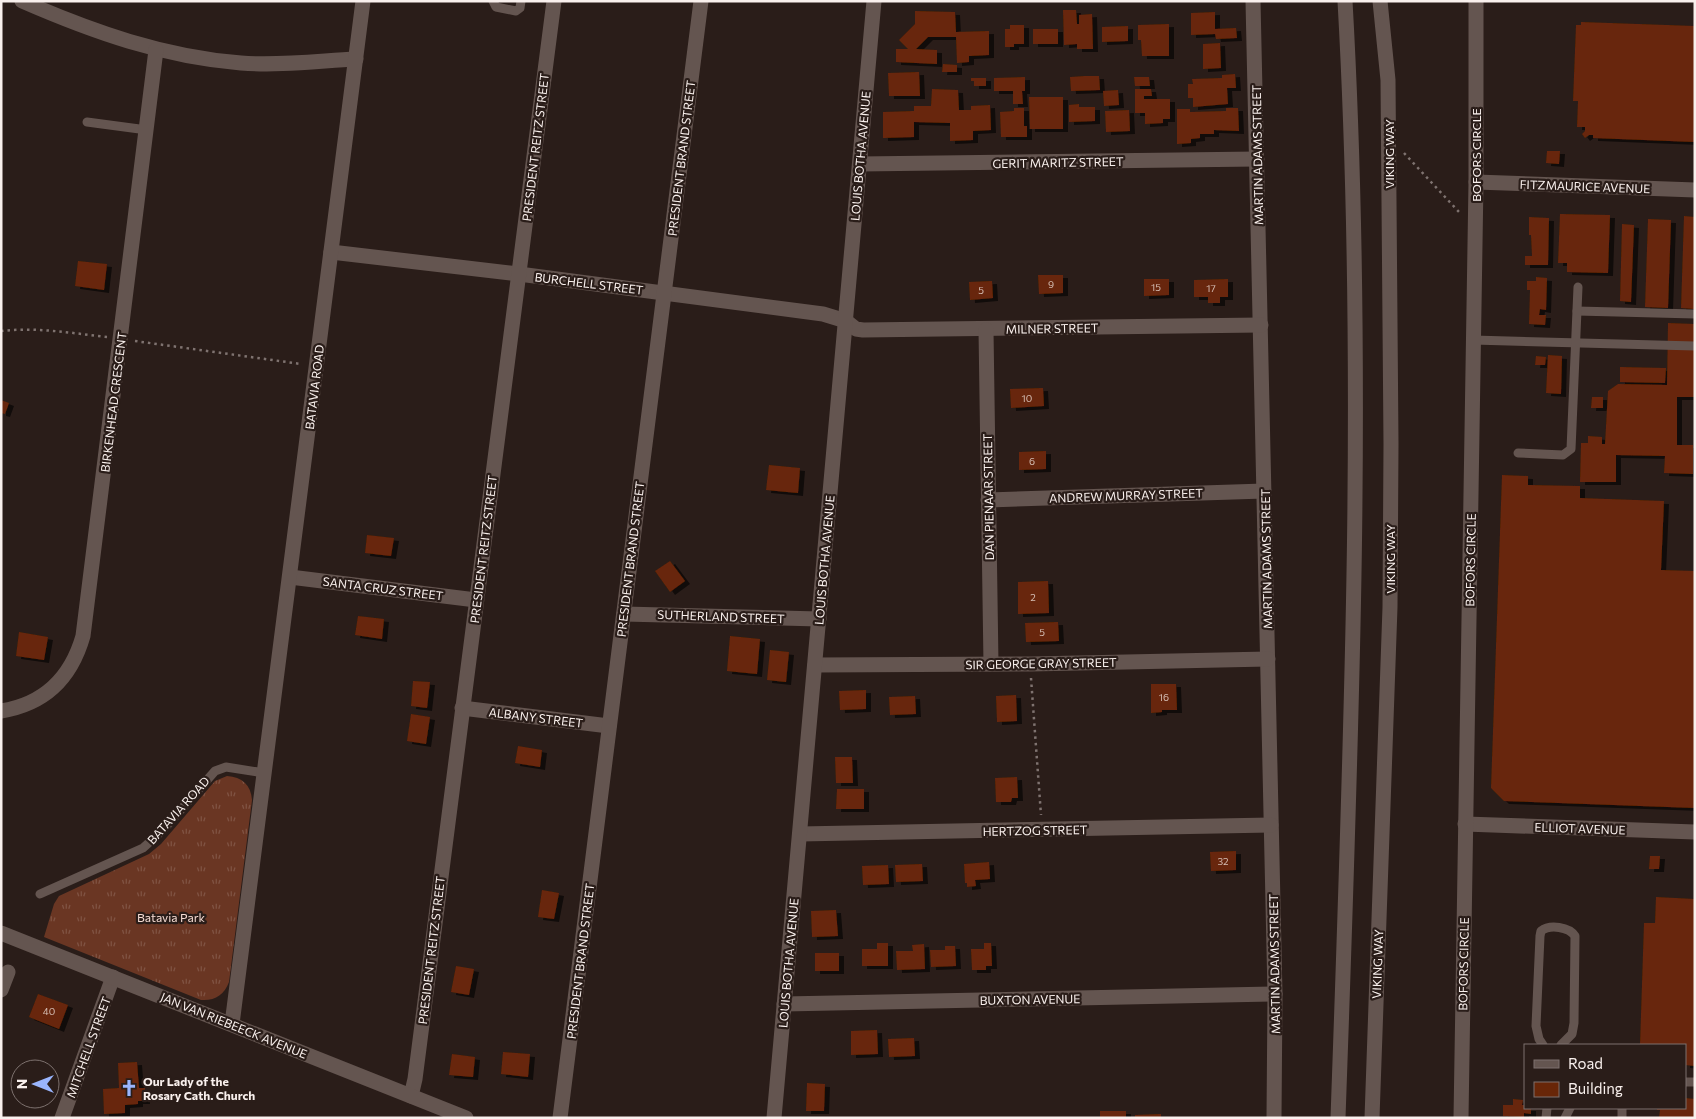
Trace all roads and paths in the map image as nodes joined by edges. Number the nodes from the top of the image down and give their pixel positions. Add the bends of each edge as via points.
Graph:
1 (22, 1) edge
2 (363, 1) edge
3 (493, 1) edge
4 (521, 1) edge
5 (554, 1) edge
6 (701, 1) edge
7 (874, 1) edge
8 (1253, 1) edge
9 (1345, 1) edge
10 (1380, 1) edge
11 (1476, 1) edge
12 (156, 50) junction
13 (356, 59) junction
14 (87, 122) dead end
15 (147, 130) junction
16 (1403, 153) dead end
17 (1257, 159) junction
18 (860, 164) junction
19 (1476, 182) junction
20 (1695, 190) edge
21 (1462, 216) dead end
22 (331, 252) junction
23 (519, 274) junction
24 (1578, 287) dead end
25 (664, 293) junction
26 (1578, 311) junction
27 (1695, 314) edge
28 (846, 321) junction
29 (1260, 325) junction
30 (986, 330) junction
31 (1, 331) edge
32 (112, 338) dead end
33 (129, 340) dead end
34 (1473, 340) junction
35 (1576, 343) junction
36 (1695, 346) edge
37 (307, 365) dead end
38 (1518, 453) dead end
39 (1264, 492) junction
40 (988, 500) junction
41 (290, 577) junction
42 (476, 600) junction
43 (624, 614) junction
44 (819, 619) junction
45 (1268, 659) junction
46 (991, 664) junction
47 (1030, 664) junction
48 (815, 665) junction
49 (462, 708) junction
50 (1, 711) edge
51 (609, 726) junction
52 (264, 773) junction
53 (1465, 824) junction
54 (1272, 825) junction
55 (1042, 830) junction
56 (1695, 832) edge
57 (800, 834) junction
58 (40, 894) dead end
59 (1, 933) edge
60 (8, 972) dead end
61 (112, 977) junction
62 (1, 990) edge
63 (1275, 994) junction
64 (784, 1004) junction
65 (232, 1024) junction
66 (1543, 1044) edge
67 (1563, 1044) edge
68 (411, 1096) junction
69 (62, 1118) edge
70 (466, 1118) edge
71 (560, 1118) edge
72 (774, 1118) edge
73 (1274, 1118) edge
74 (1338, 1118) edge
75 (1372, 1118) edge
76 (1461, 1118) edge

1 - 12 street via 126,42
2 - 13 street, BATAVIA ROAD
3 - 4 lane via 496,7 516,10 520,8
5 - 23 street, PRESIDENT REITZ STREET
6 - 25 street, PRESIDENT BRAND STREET
7 - 18 street, LOUIS BOTHA AVENUE
8 - 17 street, MARTIN ADAMS STREET
9 - 74 street via 1352,154 1356,448 1350,788
10 - 75 street, VIKING WAY via 1388,80 1390,597
11 - 19 street, BOFORS CIRCLE
12 - 13 street via 244,63
12 - 15 street, BIRKENHEAD CRESCENT
13 - 22 street, BATAVIA ROAD
14 - 15 lane
15 - 50 street, BIRKENHEAD CRESCENT via 82,636 74,661 58,683 24,706
16 - 21 path
17 - 18 street, GERIT MARITZ STREET
17 - 29 street, MARTIN ADAMS STREET
18 - 28 street, LOUIS BOTHA AVENUE
19 - 20 street, FITZMAURICE AVENUE
19 - 34 street, BOFORS CIRCLE
22 - 23 street, BURCHELL STREET
22 - 41 street, BATAVIA ROAD
23 - 25 street, BURCHELL STREET
23 - 42 street, PRESIDENT REITZ STREET
24 - 26 lane
25 - 28 street, BURCHELL STREET via 823,314
25 - 43 street, PRESIDENT BRAND STREET
26 - 27 lane
26 - 35 lane
28 - 30 street, MILNER STREET via 863,330
28 - 44 street, LOUIS BOTHA AVENUE
29 - 30 street, MILNER STREET
29 - 39 street, MARTIN ADAMS STREET
30 - 40 street, DAN PIENAAR STREET
31 - 32 path via 45,329
33 - 37 path
34 - 35 lane
34 - 53 street, BOFORS CIRCLE
35 - 36 lane
35 - 38 lane via 1571,449 1563,455
39 - 40 street, ANDREW MURRAY STREET
39 - 45 street, MARTIN ADAMS STREET
40 - 46 street, DAN PIENAAR STREET
41 - 42 street, SANTA CRUZ STREET
41 - 52 street, BATAVIA ROAD
42 - 49 street, PRESIDENT REITZ STREET
43 - 44 street, SUTHERLAND STREET
43 - 51 street, PRESIDENT BRAND STREET
44 - 48 street, LOUIS BOTHA AVENUE
45 - 47 street, SIR GEORGE GRAY STREET
45 - 54 street, MARTIN ADAMS STREET
46 - 47 street, SIR GEORGE GRAY STREET
46 - 48 street, SIR GEORGE GRAY STREET
47 - 55 path
48 - 57 street, LOUIS BOTHA AVENUE
49 - 51 street, ALBANY STREET
49 - 68 street, PRESIDENT REITZ STREET
51 - 71 street, PRESIDENT BRAND STREET
52 - 58 lane, BATAVIA ROAD via 226,767 215,771 143,848
52 - 65 street, BATAVIA ROAD
53 - 56 street, ELLIOT AVENUE
53 - 76 street, BOFORS CIRCLE
54 - 55 street, HERTZOG STREET
54 - 63 street, MARTIN ADAMS STREET
55 - 57 street, HERTZOG STREET
57 - 64 street, LOUIS BOTHA AVENUE
59 - 61 street, JAN VAN RIEBEECK AVENUE
60 - 62 street
61 - 65 street, JAN VAN RIEBEECK AVENUE
61 - 69 street, MITCHELL STREET
63 - 64 street, BUXTON AVENUE
63 - 73 street, MARTIN ADAMS STREET
64 - 72 street, LOUIS BOTHA AVENUE
65 - 68 street, JAN VAN RIEBEECK AVENUE
66 - 67 lane via 1536,1026 1540,936 1541,931 1549,928 1569,929 1576,936 1574,1023 1569,1040
68 - 70 street, JAN VAN RIEBEECK AVENUE

